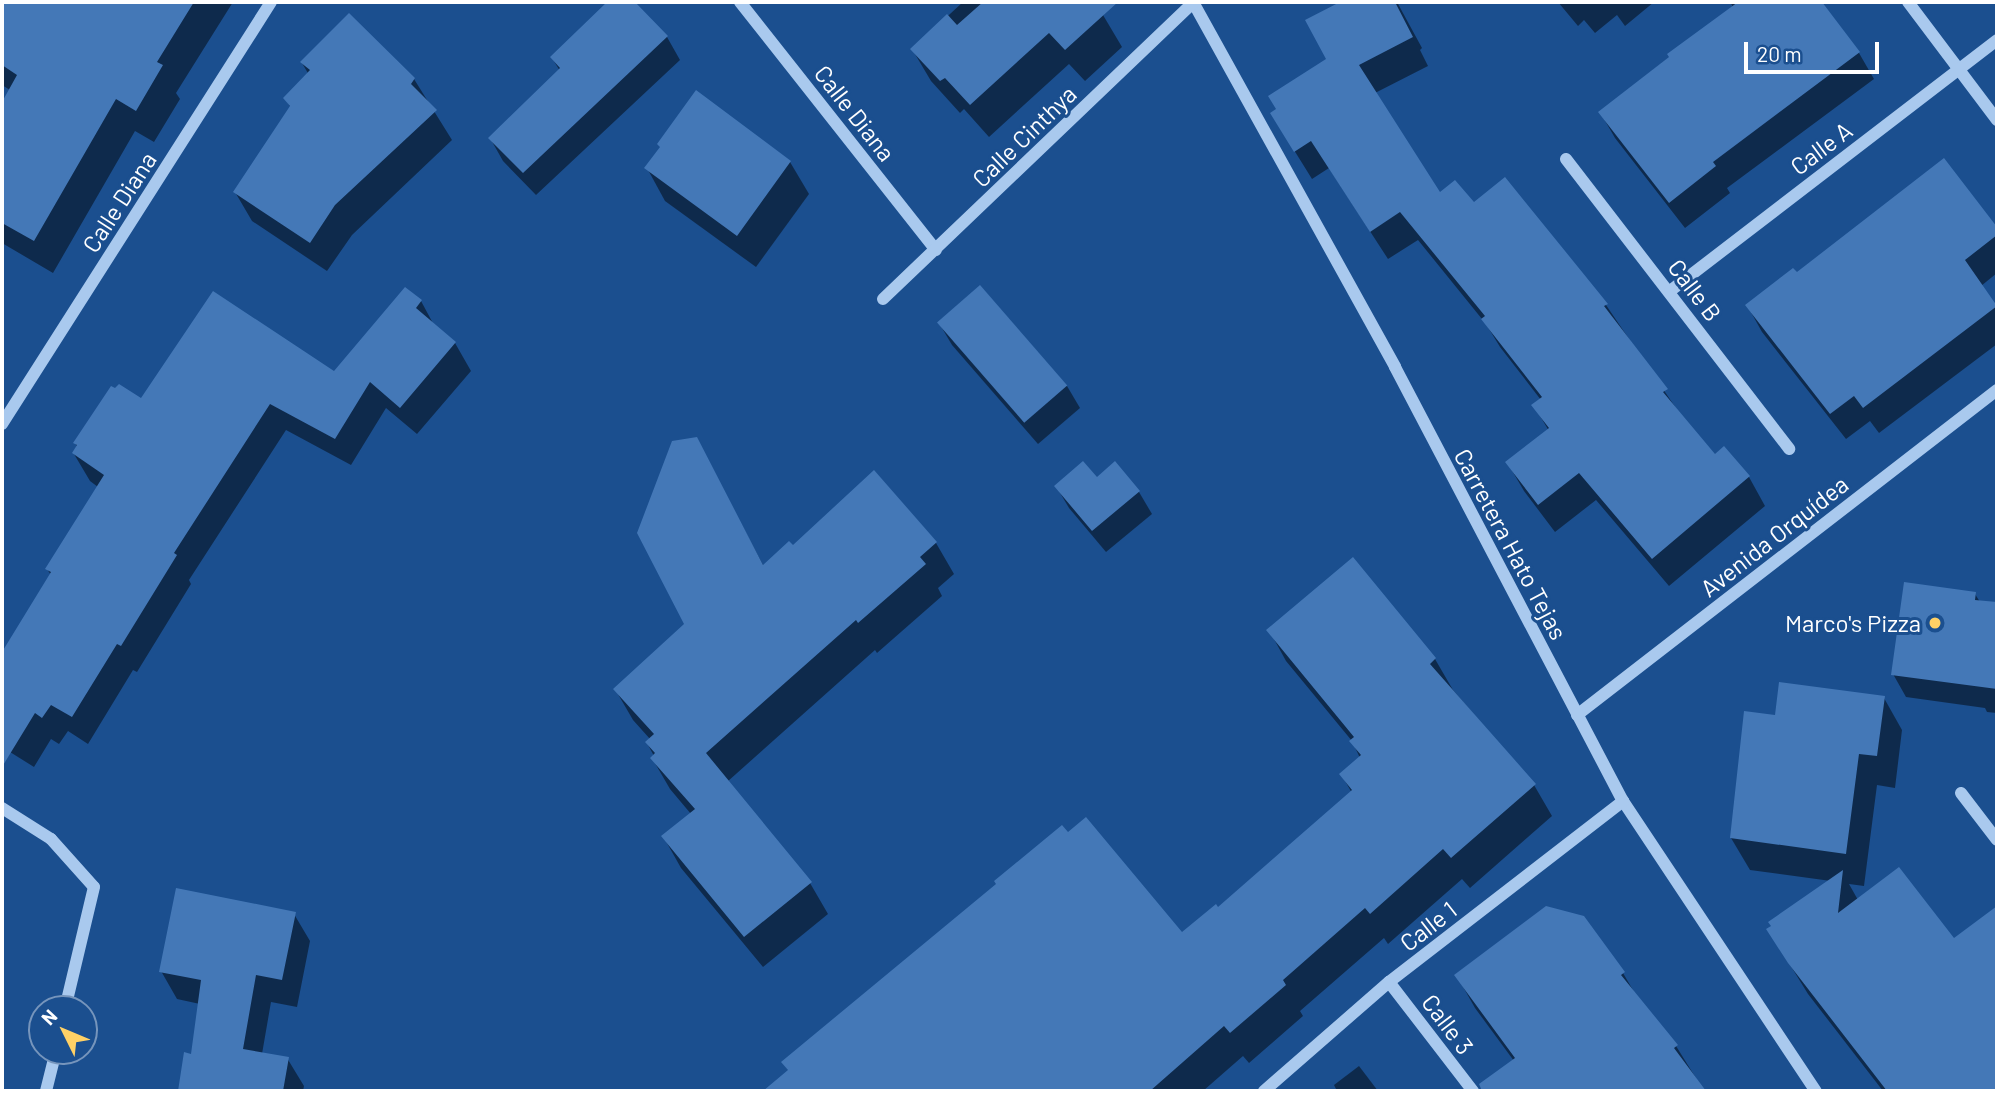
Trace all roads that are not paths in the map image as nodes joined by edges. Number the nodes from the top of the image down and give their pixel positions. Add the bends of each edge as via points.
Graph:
1 (271, 2) edge
2 (740, 2) edge
3 (1193, 2) edge
4 (1908, 2) edge
5 (1997, 40) edge
6 (1958, 69) junction
7 (1997, 120) edge
8 (1566, 159) dead end
9 (936, 250) junction
10 (1670, 291) junction
11 (883, 299) dead end
12 (1997, 390) edge
13 (2, 424) edge
14 (1789, 449) dead end
15 (1577, 715) junction
16 (1961, 793) dead end
17 (1623, 801) junction
18 (2, 808) edge
19 (1997, 840) edge
20 (1390, 982) junction
21 (68, 995) edge
22 (52, 1065) edge
23 (46, 1091) edge
24 (1264, 1091) edge
25 (1473, 1091) edge
26 (1816, 1091) edge

1 - 13 street, Calle Diana
2 - 9 street, Calle Diana
3 - 9 street, Calle Cinthya
3 - 15 street, Carretera Hato Tejas via 1395,367
4 - 6 street
5 - 6 street, Calle A
6 - 7 street
6 - 10 street, Calle A
8 - 10 street, Calle B
9 - 11 street, Calle Cinthya
10 - 14 street, Calle B
12 - 15 street, Avenida Orquídea
15 - 17 street, Carretera Hato Tejas
16 - 19 street
17 - 20 street, Calle 1
17 - 26 street, Carretera Hato Tejas
18 - 21 street via 51,839 94,887
20 - 24 street, Calle 1
20 - 25 street, Calle 3
22 - 23 street

